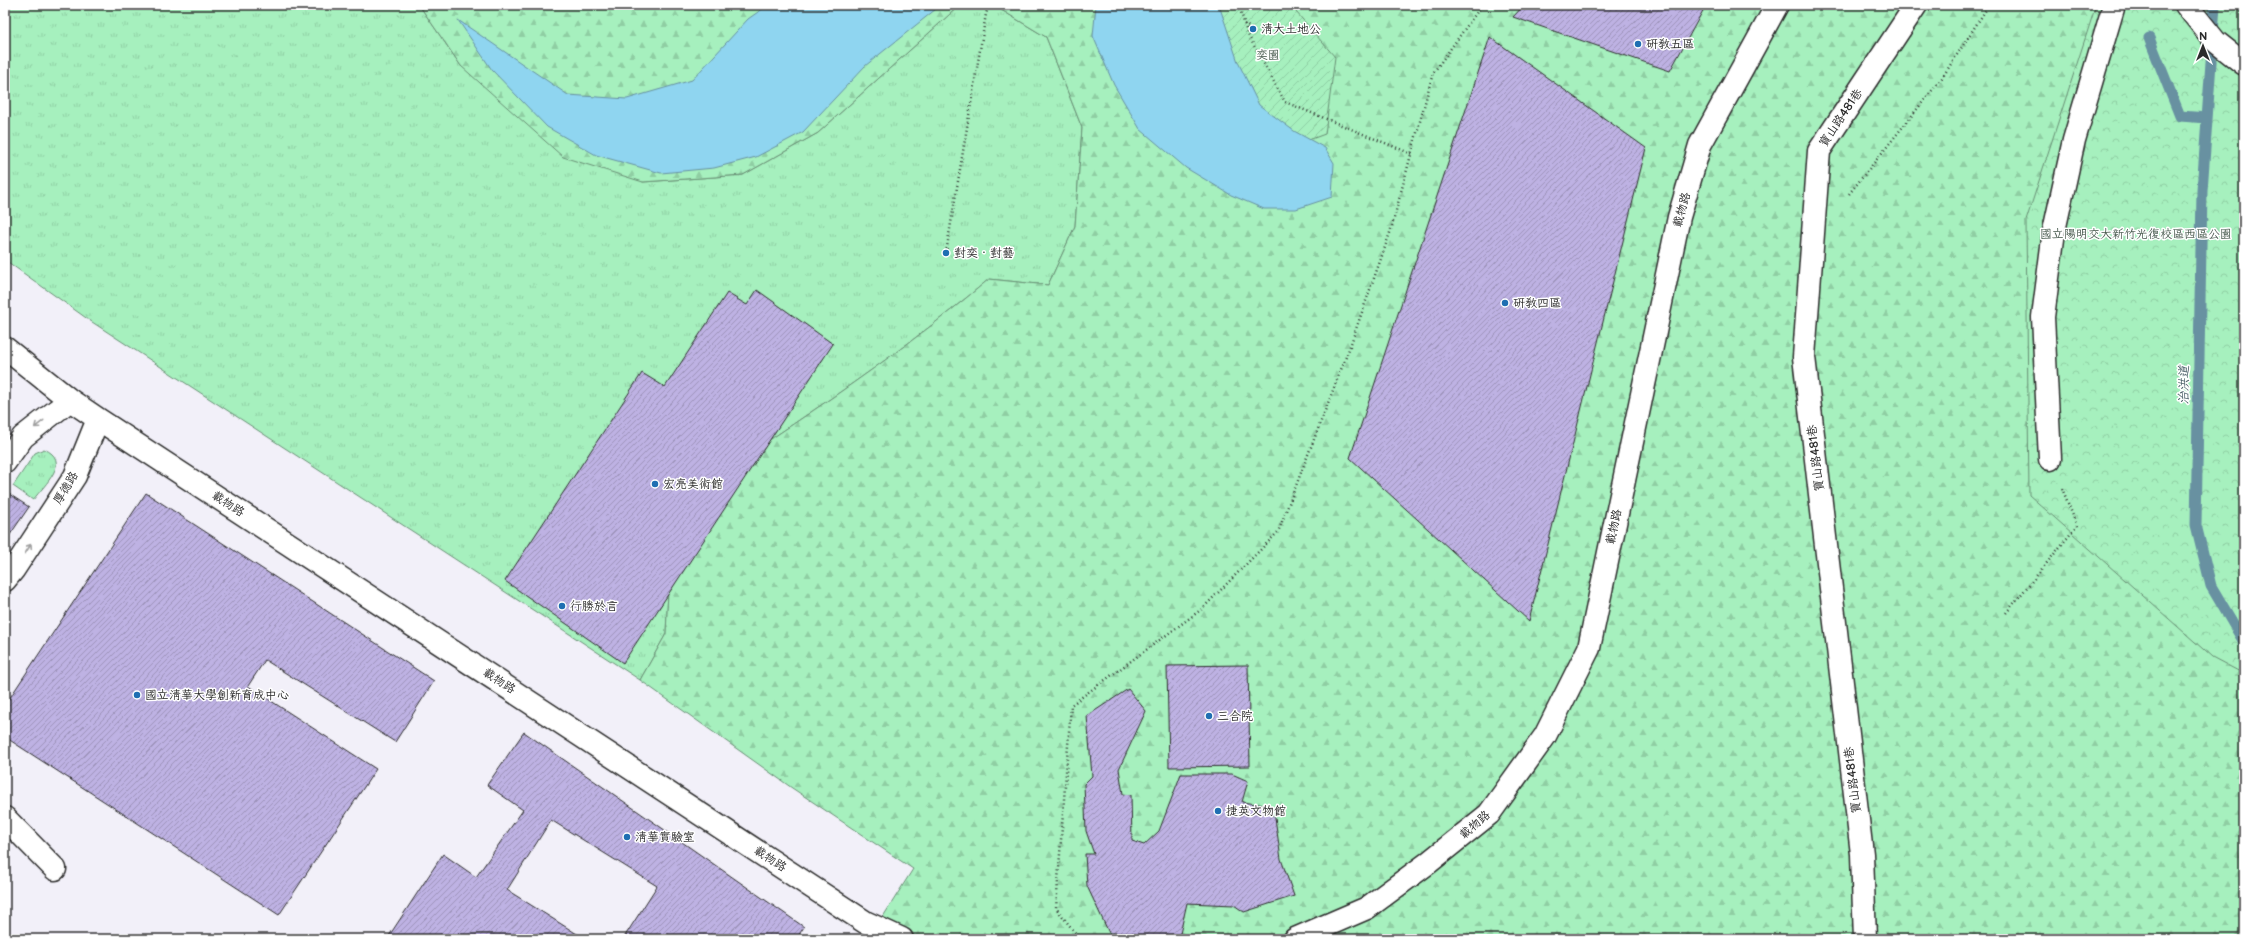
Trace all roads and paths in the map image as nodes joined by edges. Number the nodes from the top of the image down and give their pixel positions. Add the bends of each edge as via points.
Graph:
1 (989, 5) edge
2 (1239, 5) edge
3 (1482, 5) edge
4 (1777, 5) edge
5 (1916, 5) edge
6 (1989, 5) edge
7 (2114, 5) edge
8 (2189, 9) edge
9 (1243, 24) junction
10 (1252, 29) dead end
11 (2244, 64) edge
12 (1412, 154) junction
13 (1848, 195) dead end
14 (946, 253) dead end
15 (5, 348) edge
16 (70, 400) junction
17 (98, 419) junction
18 (2050, 459) joint
19 (5, 462) edge
20 (5, 580) edge
21 (2006, 613) dead end
22 (5, 818) edge
23 (55, 869) dead end
24 (902, 939) edge
25 (1080, 939) edge
26 (1295, 939) edge
27 (1865, 939) edge

1 - 14 path
2 - 9 path
3 - 12 path via 1433,73
4 - 26 lane, 載物路 via 1700,144 1680,217 1589,648 1545,736 1489,814 1367,908
5 - 27 lane, 寶山路481巷 via 1819,151 1804,357 1862,854
6 - 13 path via 1942,78
7 - 18 lane via 2074,140 2054,232 2043,317
8 - 11 lane via 2215,41
9 - 10 path
9 - 12 path via 1285,102
12 - 25 path via 1390,233 1349,349 1278,532 1202,609 1071,705 1056,908
15 - 16 lane
16 - 17 lane
16 -> 19 lane via 22,437
20 -> 17 lane, 厚德路 via 75,476
17 - 24 lane, 載物路 via 865,922
18 - 21 path via 2077,526
22 - 23 lane

